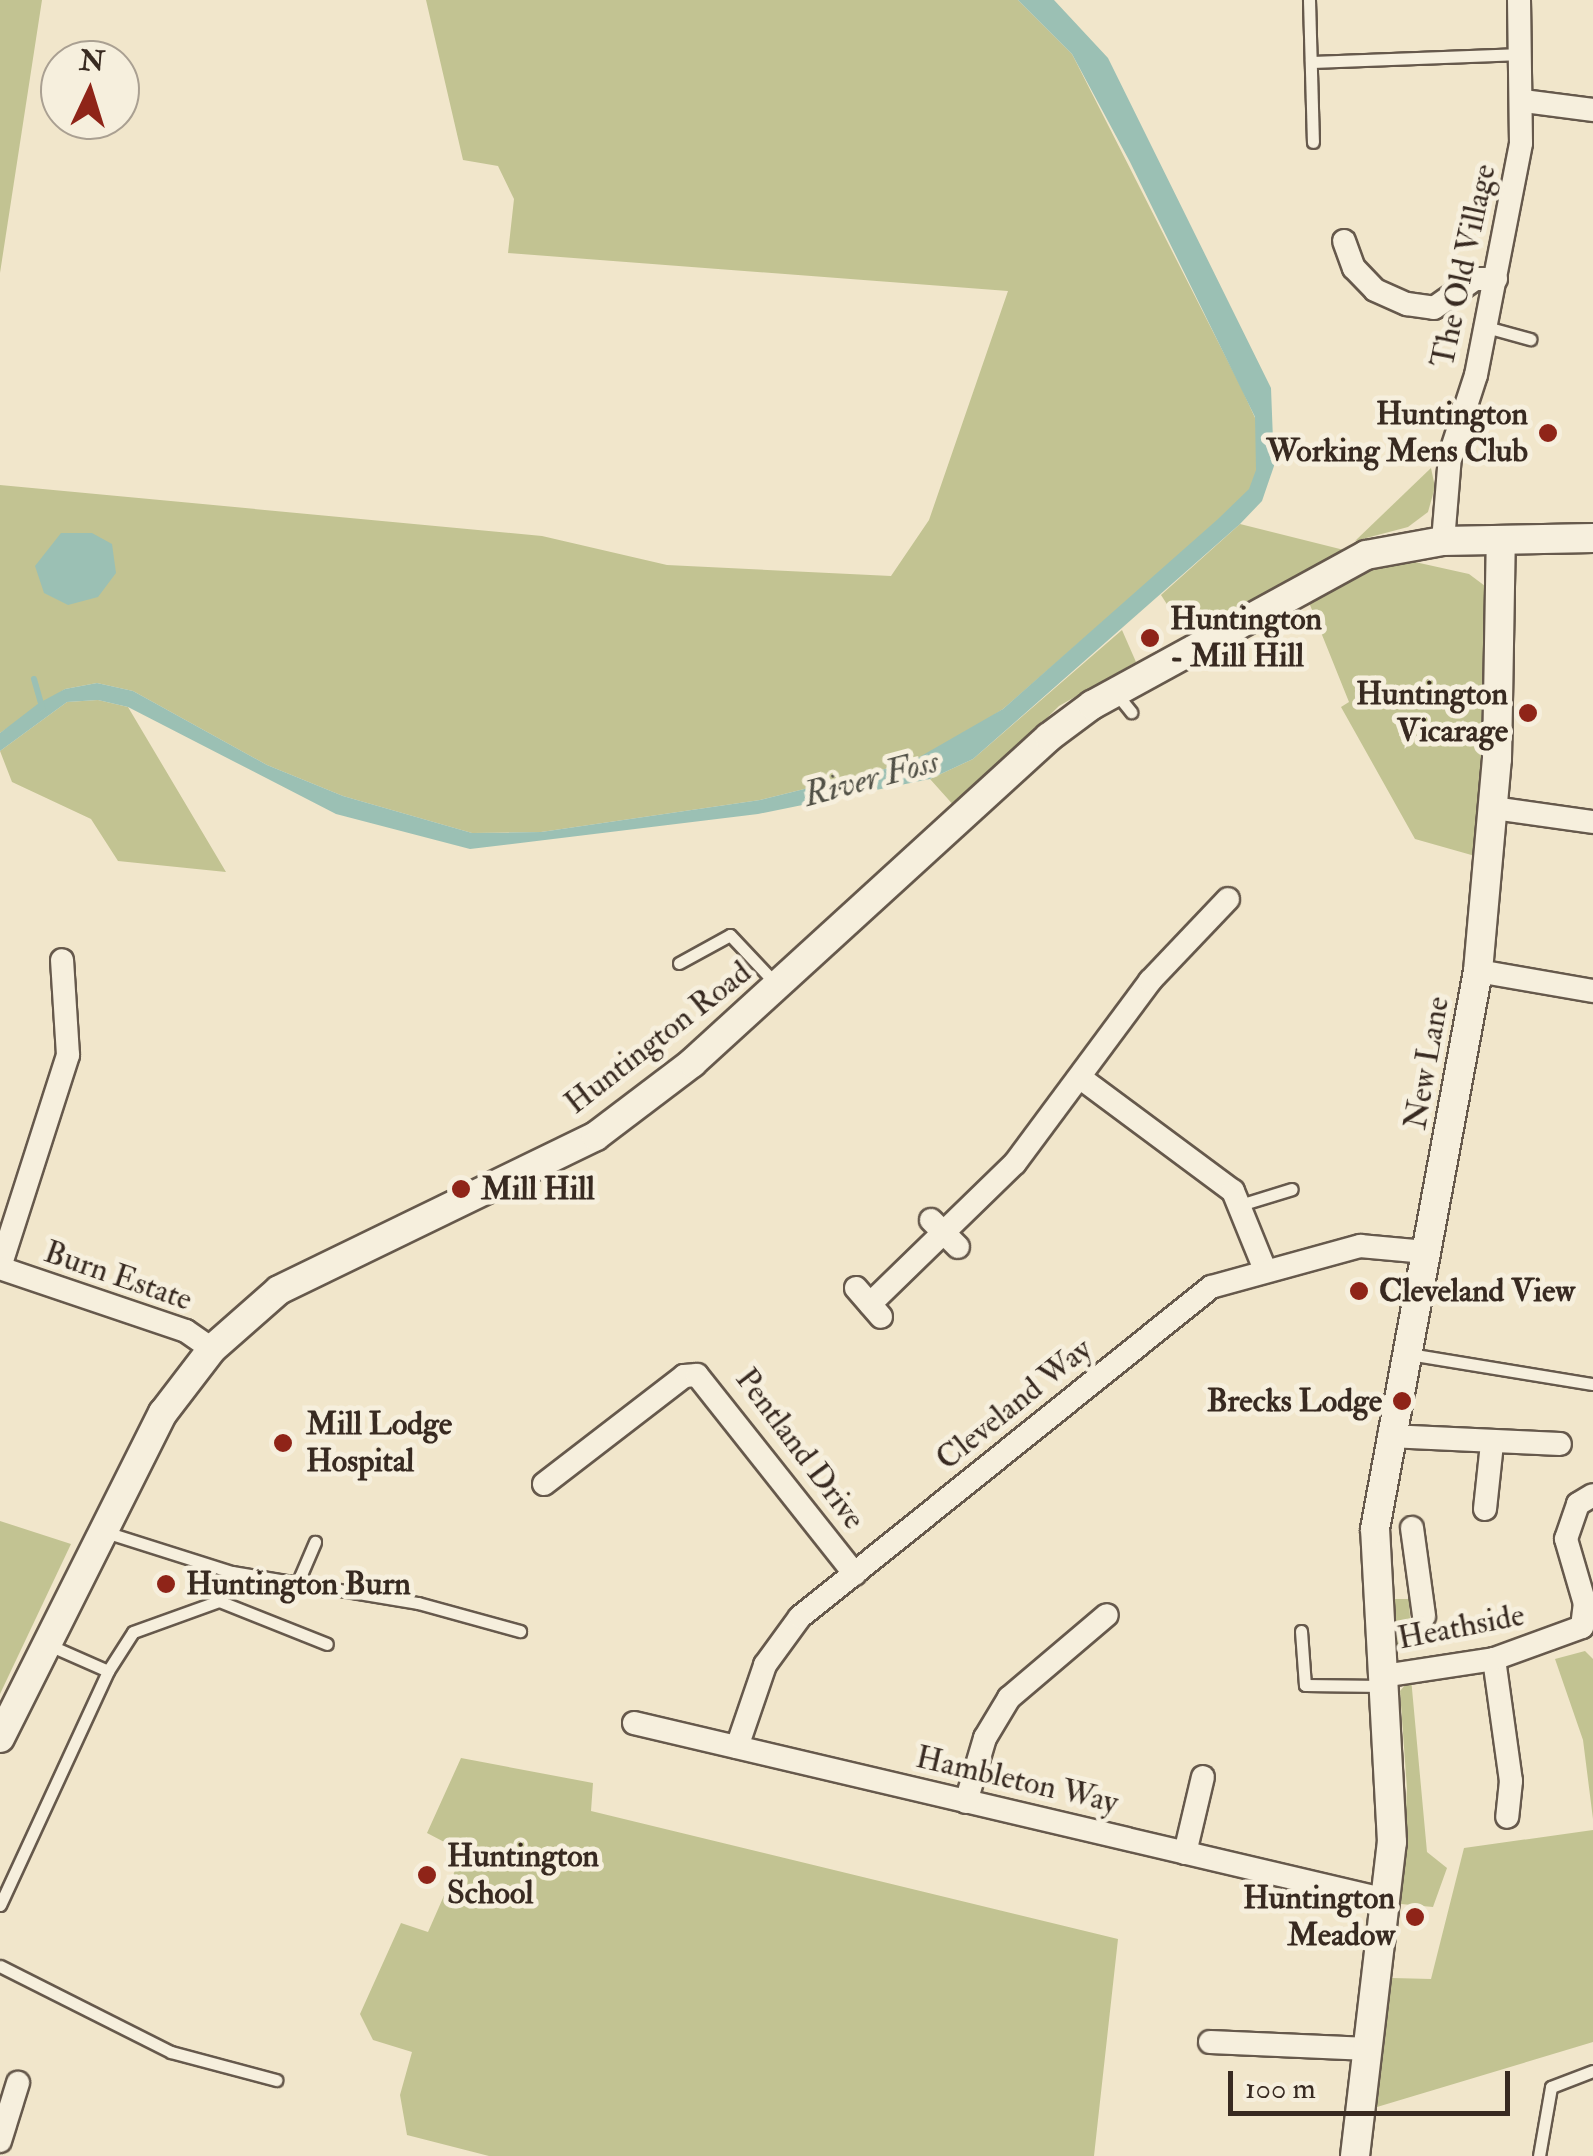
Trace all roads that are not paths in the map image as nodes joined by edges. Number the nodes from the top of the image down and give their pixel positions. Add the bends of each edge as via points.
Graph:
1 (1309, 0) edge
2 (1519, 0) edge
3 (1523, 54) junction
4 (1311, 62) junction
5 (1524, 101) junction
6 (1593, 110) edge
7 (1314, 142) dead end
8 (1344, 241) dead end
9 (1496, 279) junction
10 (1486, 327) junction
11 (1530, 339) dead end
12 (1593, 538) edge
13 (1500, 540) junction
14 (1442, 541) junction
15 (1493, 808) junction
16 (1593, 822) edge
17 (1228, 899) dead end
18 (62, 960) dead end
19 (679, 963) dead end
20 (1478, 972) junction
21 (779, 987) junction
22 (1593, 991) edge
23 (1082, 1079) junction
24 (1292, 1188) dead end
25 (1240, 1204) junction
26 (1426, 1252) junction
27 (0, 1268) edge
28 (1265, 1270) junction
29 (869, 1303) dead end
30 (212, 1349) junction
31 (1405, 1354) junction
32 (1593, 1384) edge
33 (1388, 1436) junction
34 (1492, 1444) junction
35 (1560, 1444) dead end
36 (544, 1484) dead end
37 (1593, 1496) edge
38 (1485, 1509) dead end
39 (1412, 1528) dead end
40 (101, 1531) junction
41 (315, 1542) dead end
42 (854, 1574) junction
43 (297, 1584) junction
44 (1420, 1589) junction
45 (1376, 1592) junction
46 (1106, 1616) dead end
47 (1424, 1616) dead end
48 (520, 1631) dead end
49 (1301, 1631) dead end
50 (45, 1644) junction
51 (327, 1644) dead end
52 (1494, 1659) junction
53 (108, 1672) junction
54 (1383, 1681) junction
55 (634, 1723) dead end
56 (0, 1738) edge
57 (738, 1748) junction
58 (1203, 1777) dead end
59 (966, 1802) junction
60 (1507, 1817) dead end
61 (1185, 1853) junction
62 (1386, 1900) junction
63 (0, 1906) edge
64 (0, 1966) edge
65 (1210, 2042) dead end
66 (1369, 2049) junction
67 (1593, 2071) edge
68 (276, 2080) dead end
69 (18, 2082) dead end
70 (0, 2141) edge
71 (1354, 2156) edge
72 (1539, 2156) edge

1 - 4 lane
2 - 3 street, The Old Village
3 - 4 lane
3 - 5 street, The Old Village
4 - 7 lane
5 - 6 street
5 - 9 street, The Old Village
8 - 9 street via 1354,268 1375,290 1407,304 1434,308 1475,280
9 - 10 street, The Old Village
10 - 11 lane
10 - 14 street, The Old Village via 1450,455
12 - 13 street, Huntington Road
13 - 14 street, Huntington Road
13 - 15 street, New Lane
14 - 21 street, Huntington Road via 1366,555 1123,702 1049,736
15 - 16 street
15 - 20 street, New Lane
17 - 23 street via 1150,981
18 - 27 street, Burn Estate via 68,1055
19 - 21 lane via 730,935
20 - 22 street
20 - 26 street, New Lane
21 - 30 street, Huntington Road via 596,1136 504,1185 319,1266 278,1290
23 - 25 street via 1217,1176
23 - 29 street via 1015,1163
24 - 25 lane
25 - 28 street
26 - 28 street, Cleveland Way via 1360,1246
26 - 31 street, New Lane
27 - 30 street, Burn Estate via 186,1331
28 - 42 street, Cleveland Way via 1201,1294
30 - 40 street, Huntington Road via 164,1413
31 - 32 lane
31 - 33 street, New Lane
33 - 34 street
33 - 45 street, New Lane via 1374,1529
34 - 35 street
34 - 38 street
36 - 42 street, Pentland Drive via 684,1376 697,1375
37 - 52 street, Heathside via 1578,1504 1566,1538 1585,1604 1582,1626
39 - 44 street
40 - 43 lane via 232,1572
40 - 50 street, Huntington Road
41 - 43 lane
42 - 57 street, Cleveland Way via 778,1642 752,1694
43 - 48 lane via 418,1604
44 - 45 street
44 - 47 street
45 - 54 street, New Lane
46 - 59 street via 1009,1698 985,1738
49 - 54 lane via 1305,1685
50 - 53 lane
50 - 56 street, Huntington Road
51 - 53 lane via 220,1601 133,1632
52 - 54 street, Heathside
52 - 60 street via 1511,1781
53 - 63 lane
54 - 62 street, New Lane via 1392,1842
55 - 57 street, Hambleton Way
57 - 59 street, Hambleton Way
58 - 61 street
59 - 61 street, Hambleton Way
61 - 62 street, Hambleton Way
62 - 66 street, New Lane
64 - 68 lane via 171,2052
65 - 66 street
66 - 71 street, New Lane
67 - 72 lane via 1551,2087
69 - 70 street

